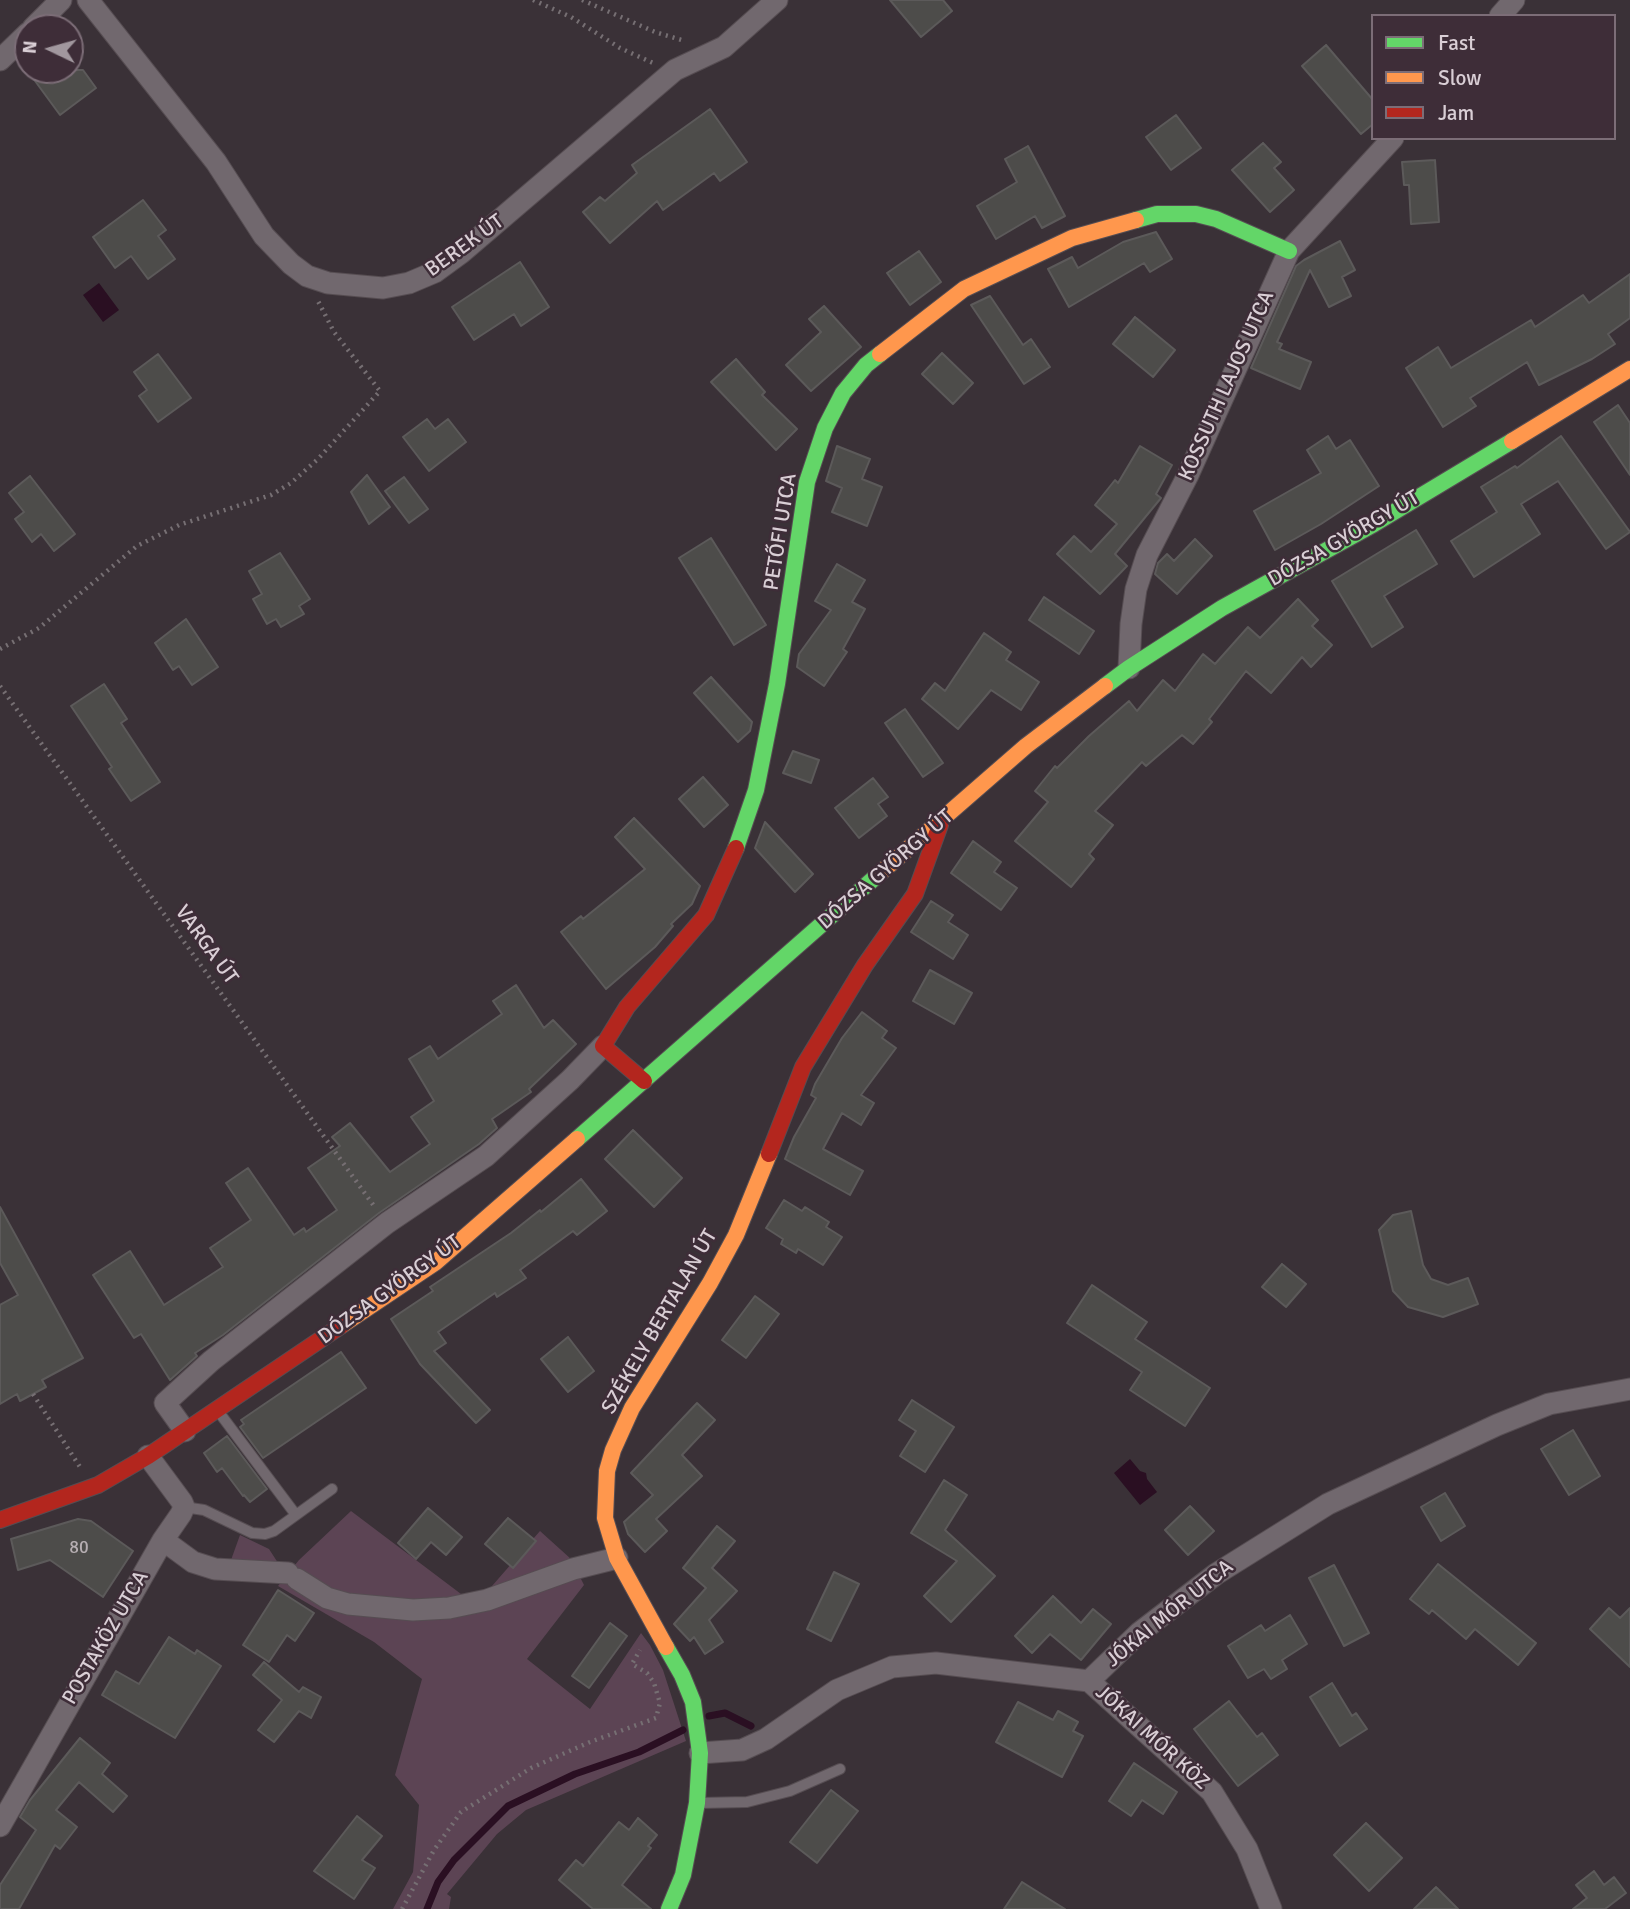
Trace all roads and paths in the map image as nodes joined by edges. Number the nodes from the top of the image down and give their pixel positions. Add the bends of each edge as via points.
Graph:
1 (61, 0) edge
2 (88, 0) edge
3 (533, 0) edge
4 (582, 0) edge
5 (777, 0) edge
6 (1514, 0) edge
7 (47, 14) edge
8 (1502, 14) edge
9 (688, 42) dead end
10 (14, 46) edge
11 (0, 60) edge
12 (675, 70) junction
13 (1391, 140) edge
14 (1289, 251) junction
15 (307, 276) junction
16 (1630, 369) edge
17 (0, 649) edge
18 (1129, 668) junction
19 (0, 686) edge
20 (941, 822) junction
21 (603, 1046) junction
22 (643, 1081) junction
23 (387, 1223) junction
24 (1630, 1389) edge
25 (33, 1394) dead end
26 (217, 1410) junction
27 (185, 1431) junction
28 (148, 1456) junction
29 (80, 1467) dead end
30 (332, 1489) dead end
31 (184, 1507) junction
32 (296, 1515) junction
33 (0, 1520) edge
34 (163, 1540) junction
35 (617, 1558) junction
36 (655, 1629) junction
37 (1089, 1681) junction
38 (700, 1753) junction
39 (840, 1769) dead end
40 (697, 1803) junction
41 (0, 1826) edge
42 (402, 1909) edge
43 (669, 1909) edge
44 (1271, 1909) edge

1 - 7 street
2 - 15 street, BEREK ÚT via 216,162 264,236
3 - 12 path via 649,62
4 - 9 path
5 - 12 street, BEREK ÚT via 724,47
6 - 8 street
10 - 11 street
12 - 15 street, BEREK ÚT via 435,272 383,288 328,284
13 - 14 street, KOSSUTH LAJOS UTCA
14 - 18 street, KOSSUTH LAJOS UTCA via 1147,555 1136,589
14 - 21 street, PETŐFI UTCA via 1216,219 1157,214 1072,238 964,289 866,365 825,428 807,482 777,684 757,790 744,830 706,915 627,1007
15 - 17 path via 334,332 380,391 318,460 290,483 242,507 195,519 137,546 39,628
16 - 18 street, DÓZSA GYÖRGY ÚT via 1374,524 1222,608
18 - 20 street, DÓZSA GYÖRGY ÚT via 1026,746
19 - 23 path, VARGA ÚT
20 - 22 street, DÓZSA GYÖRGY ÚT
20 - 35 street, SZÉKELY BERTALAN ÚT via 915,894 865,965 803,1068 736,1235 632,1408 613,1450 605,1518
21 - 22 street
21 - 23 street via 486,1156
22 - 26 street, DÓZSA GYÖRGY ÚT via 436,1262
23 - 27 street via 211,1361 165,1404
24 - 37 street, JÓKAI MÓR UTCA via 1549,1404 1328,1504 1216,1574 1139,1633
25 - 29 path
26 - 27 street, DÓZSA GYÖRGY ÚT
26 - 32 lane
27 - 28 street, DÓZSA GYÖRGY ÚT
28 - 31 street
28 - 33 street, DÓZSA GYÖRGY ÚT via 97,1485
30 - 32 lane
31 - 32 lane via 204,1510 252,1534 274,1531
31 - 34 street, POSTAKÖZ UTCA
34 - 35 street via 193,1562 215,1569 292,1576 327,1598 348,1604 413,1610 487,1600
34 - 41 street, POSTAKÖZ UTCA
35 - 36 street, SZÉKELY BERTALAN ÚT
36 - 38 street, SZÉKELY BERTALAN ÚT via 693,1702
36 - 42 path via 632,1664 654,1683 660,1703 656,1718 531,1768 461,1812
37 - 38 street, JÓKAI MÓR UTCA via 936,1663 892,1667 837,1690 766,1739 742,1750
37 - 44 street, JÓKAI MÓR KÖZ via 1212,1791 1247,1849
38 - 40 street, SZÉKELY BERTALAN ÚT
39 - 40 lane via 790,1791 747,1802
40 - 43 street, SZÉKELY BERTALAN ÚT via 683,1875

